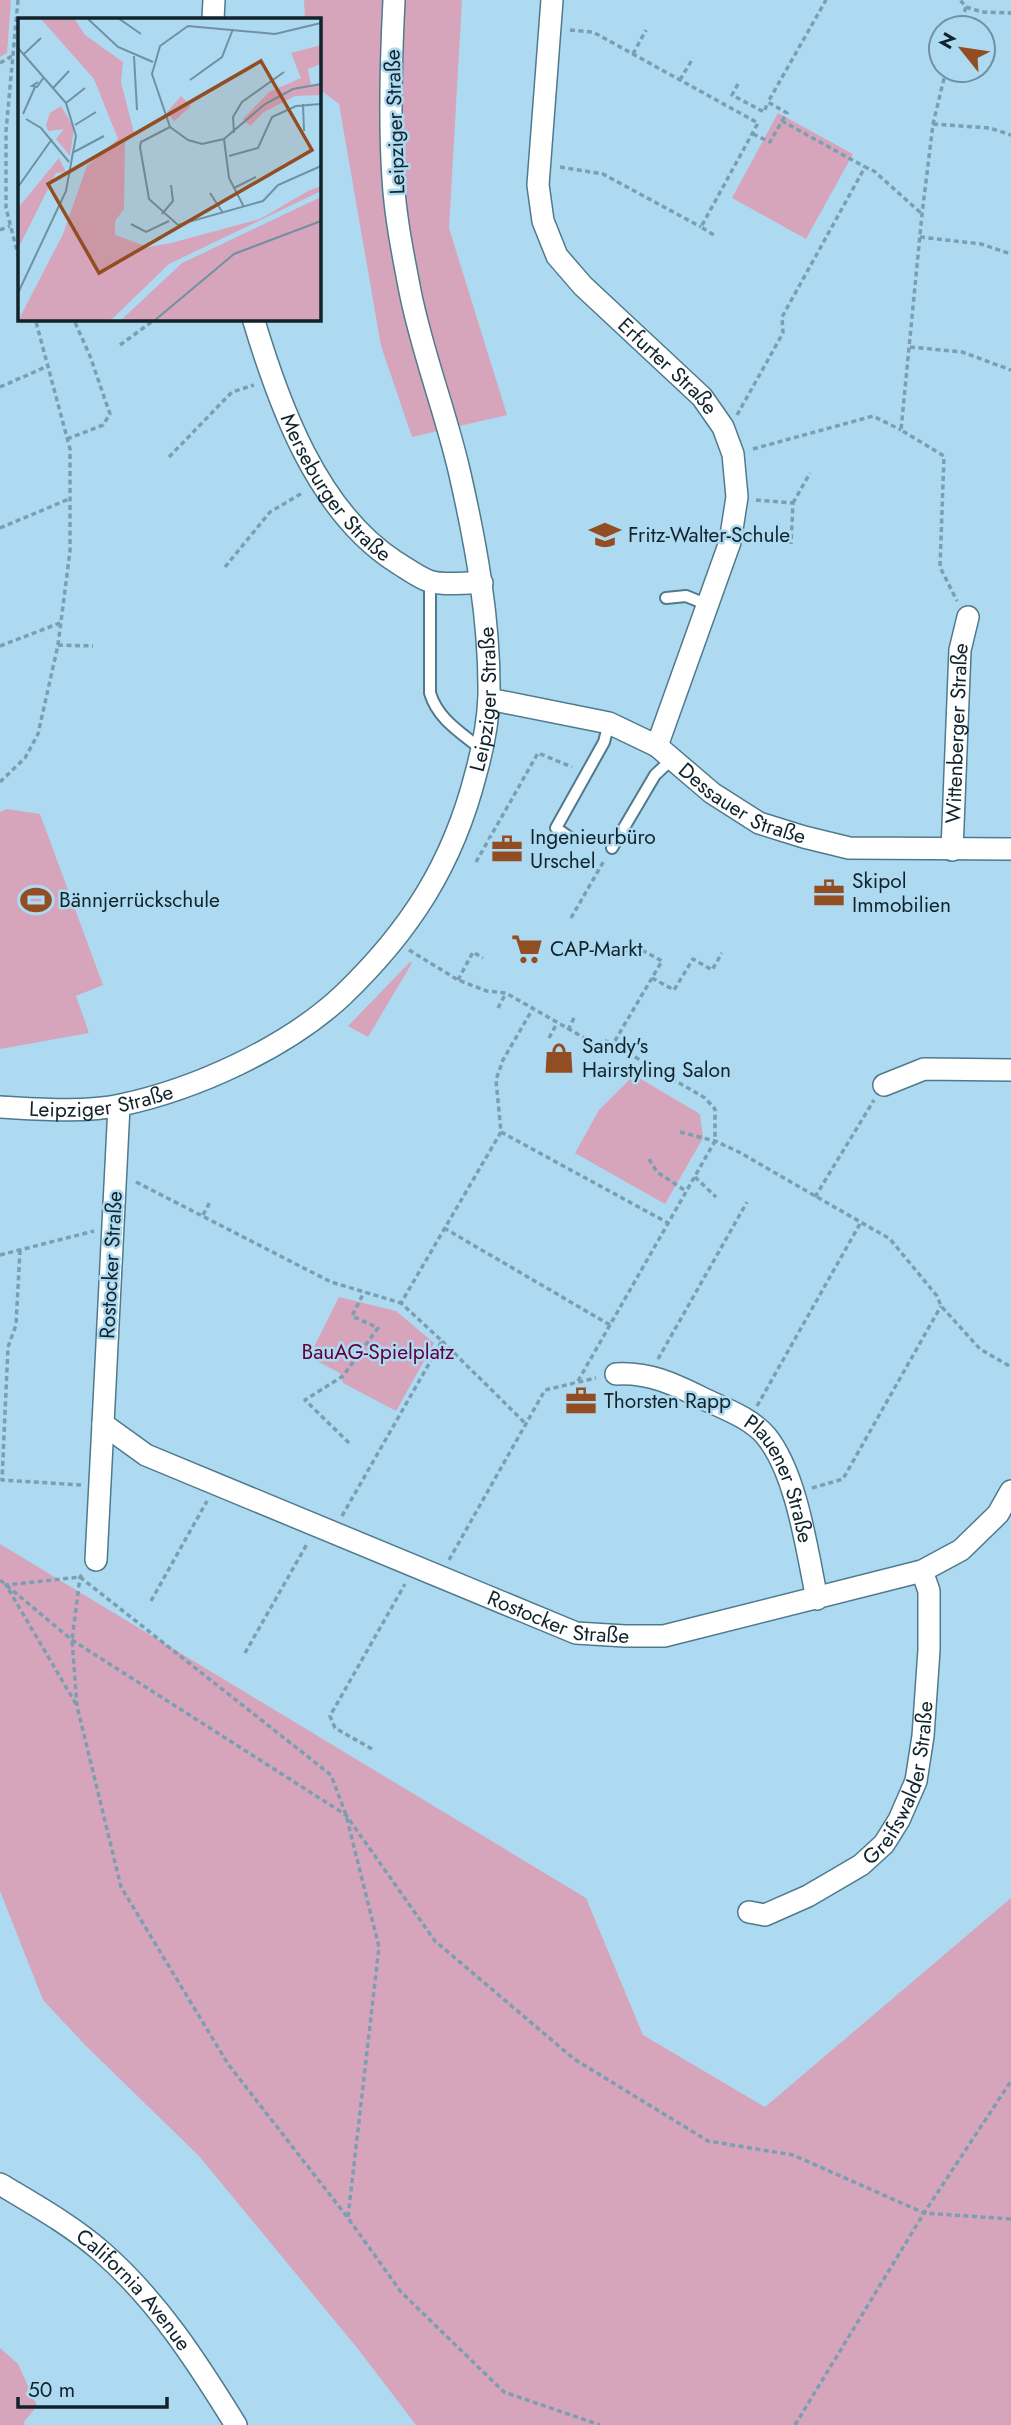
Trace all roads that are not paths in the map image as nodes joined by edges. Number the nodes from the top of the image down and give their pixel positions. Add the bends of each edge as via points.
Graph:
1 (214, 0) edge
2 (394, 0) edge
3 (552, 0) edge
4 (213, 18) edge
5 (254, 320) edge
6 (430, 582) junction
7 (482, 583) junction
8 (666, 598) dead end
9 (708, 605) junction
10 (968, 617) road end
11 (489, 699) junction
12 (610, 723) junction
13 (482, 750) junction
14 (665, 752) junction
15 (569, 837) dead end
16 (611, 848) road end
17 (1011, 849) edge
18 (953, 850) junction
19 (1011, 1070) edge
20 (884, 1085) dead end
21 (119, 1106) junction
22 (0, 1107) edge
23 (616, 1374) dead end
24 (103, 1424) junction
25 (1011, 1491) edge
26 (96, 1560) road end
27 (922, 1571) junction
28 (817, 1599) junction
29 (749, 1912) dead end
30 (0, 2184) edge
31 (236, 2425) edge

1 - 4 street
2 - 7 street, Leipziger Straße via 393,180 410,294 459,469
3 - 9 street, Erfurter Straße via 538,185 543,221 556,256 702,397 723,427 733,454 737,498 730,542
5 - 6 street, Merseburger Straße via 272,378 321,482 345,518 376,549
6 - 7 street
6 - 13 lane via 430,694 434,707
7 - 11 street, Leipziger Straße
8 - 9 lane via 686,596
9 - 14 street, Erfurter Straße
10 - 18 street, Wittenberger Straße via 960,650
11 - 12 street, Dessauer Straße
11 - 13 street, Leipziger Straße
12 - 14 street, Dessauer Straße
12 - 15 lane via 556,828
13 - 21 street, Leipziger Straße via 470,798 438,876 373,966 320,1017 246,1062
14 - 16 lane
14 - 18 street, Dessauer Straße via 712,793 759,823 849,848
17 - 18 street, Dessauer Straße
19 - 20 street via 923,1069
21 - 22 street, Leipziger Straße
21 - 24 street, Rostocker Straße
23 - 28 street, Plauener Straße via 637,1373 676,1385 765,1435 793,1493
24 - 26 street, Rostocker Straße
24 - 28 street, Rostocker Straße via 146,1455 576,1633 664,1636
25 - 27 street, Rostocker Straße via 998,1514 961,1550
27 - 28 street, Rostocker Straße
27 - 29 street, Greifswalder Straße via 929,1591 923,1736 916,1781 899,1820 884,1844 861,1865 776,1910
30 - 31 street, California Avenue via 69,2227 127,2276 176,2332

